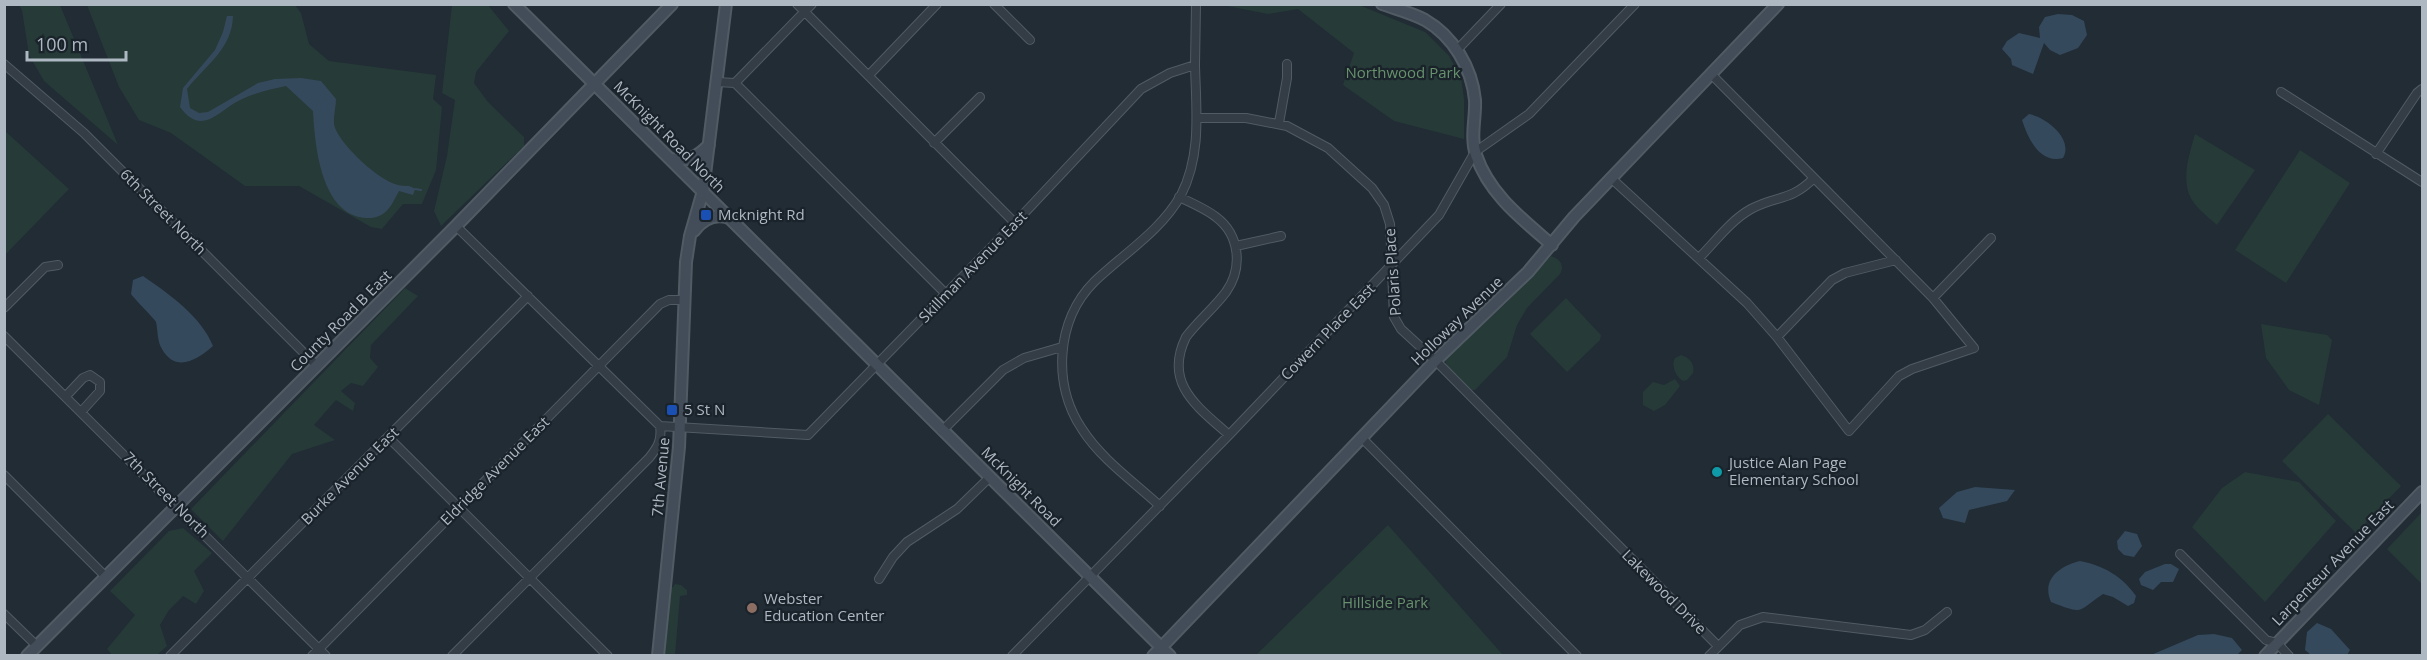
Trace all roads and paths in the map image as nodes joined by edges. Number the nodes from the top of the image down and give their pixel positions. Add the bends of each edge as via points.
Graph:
1 (514, 4) edge
2 (672, 4) edge
3 (726, 4) edge
4 (797, 4) edge
5 (812, 4) edge
6 (937, 4) edge
7 (994, 4) edge
8 (1196, 4) edge
9 (1382, 4) edge
10 (1501, 4) edge
11 (1635, 4) edge
12 (1778, 4) edge
13 (805, 12) junction
14 (1030, 39) dead end
15 (1457, 50) junction
16 (4, 64) edge
17 (1287, 64) dead end
18 (1195, 65) junction
19 (1711, 74) junction
20 (868, 75) junction
21 (717, 82) junction
22 (735, 83) junction
23 (594, 84) junction
24 (2422, 89) edge
25 (2281, 92) dead end
26 (980, 97) dead end
27 (1197, 118) junction
28 (1279, 123) junction
29 (934, 143) junction
30 (709, 145) junction
31 (1475, 152) junction
32 (2376, 154) junction
33 (671, 159) junction
34 (1611, 178) junction
35 (1814, 178) junction
36 (2422, 182) edge
37 (703, 191) junction
38 (1179, 197) junction
39 (729, 218) junction
40 (1015, 224) junction
41 (456, 226) junction
42 (690, 236) junction
43 (1281, 236) dead end
44 (1991, 238) dead end
45 (1552, 245) junction
46 (1236, 246) junction
47 (1700, 258) junction
48 (1896, 260) junction
49 (58, 265) dead end
50 (1390, 267) junction
51 (946, 294) junction
52 (528, 296) junction
53 (1933, 298) junction
54 (684, 300) junction
55 (4, 308) edge
56 (4, 336) edge
57 (1777, 337) junction
58 (1062, 347) junction
59 (1435, 361) junction
60 (317, 366) junction
61 (598, 366) junction
62 (877, 367) junction
63 (66, 396) junction
64 (81, 412) junction
65 (930, 418) joint
66 (681, 425) junction
67 (660, 426) junction
68 (942, 431) junction
69 (1228, 435) junction
70 (388, 437) junction
71 (1362, 438) junction
72 (4, 475) edge
73 (990, 477) junction
74 (2422, 492) edge
75 (1160, 506) junction
76 (178, 507) junction
77 (459, 508) junction
78 (2180, 554) dead end
79 (106, 577) junction
80 (529, 577) junction
81 (1091, 577) junction
82 (249, 578) junction
83 (879, 579) dead end
84 (1947, 612) dead end
85 (4, 614) edge
86 (2277, 643) junction
87 (37, 646) junction
88 (1718, 646) junction
89 (1161, 647) junction
90 (319, 648) junction
91 (600, 648) junction
92 (27, 656) edge
93 (170, 656) edge
94 (312, 656) edge
95 (326, 656) edge
96 (452, 656) edge
97 (592, 656) edge
98 (608, 656) edge
99 (658, 656) edge
100 (1012, 656) edge
101 (1153, 656) edge
102 (1170, 656) edge
103 (1577, 656) edge
104 (1709, 656) edge
105 (2265, 656) edge
106 (2289, 656) edge

1 - 23 street, McKnight Road North
2 - 23 street, County Road B East
3 - 21 street, 7th Avenue
4 - 13 street
5 - 13 street
6 - 20 street
7 - 14 street
8 - 18 street
9 - 15 street via 1425,21
10 - 15 street
11 - 31 street, Cowern Place East via 1528,114
12 - 19 street, Holloway Avenue
13 - 20 street
13 - 22 street
15 - 31 street via 1473,88
16 - 60 street, 6th Street North via 84,133
17 - 28 street
18 - 27 street
18 - 40 street, Skillman Avenue East via 1141,89
19 - 34 street, Holloway Avenue
19 - 35 street
20 - 29 street
21 - 22 street
21 - 30 street, 7th Avenue
22 - 51 street
23 - 33 street, McKnight Road North
23 - 41 street, County Road B East
24 - 32 street
25 - 32 street
26 - 29 street
27 - 28 street, Polaris Place
27 - 38 street via 1195,154
28 - 50 street, Polaris Place via 1328,148 1379,197 1390,224
29 - 40 street
30 - 33 street via 698,156
30 - 37 street, 7th Avenue
31 - 45 street via 1496,192
31 - 50 street, Cowern Place East via 1439,215
32 - 36 street
33 - 37 street, McKnight Road North
34 - 45 street, Holloway Avenue
34 - 47 street
35 - 47 street via 1792,196 1745,213
35 - 48 street
37 - 39 street, McKnight Road North
37 - 42 street, 7th Avenue
38 - 46 street via 1221,221
38 - 58 street via 1157,226 1084,294
39 - 42 street via 721,215 702,221
39 - 62 street, McKnight Road North
40 - 51 street, Skillman Avenue East
41 - 52 street
41 - 60 street, County Road B East
42 - 54 street, 7th Avenue
43 - 46 street
44 - 53 street
45 - 59 street, Holloway Avenue via 1506,295
46 - 69 street via 1236,268 1230,287 1186,337 1178,365 1190,399
47 - 57 street
48 - 53 street
48 - 57 street via 1832,280
49 - 55 street via 45,267
50 - 59 street, Polaris Place via 1392,312 1397,324
50 - 69 street, Cowern Place East
51 - 62 street, Skillman Avenue East
52 - 61 street
52 - 70 street, Burke Avenue East
53 - 57 street via 1974,348 1905,372 1849,431
54 - 61 street, Eldridge Avenue East via 660,304
54 - 66 street, 7th Avenue
56 - 63 street, 7th Street North
58 - 68 street via 1024,358 1003,370
58 - 75 street via 1065,392 1082,429 1099,450
59 - 71 street, Holloway Avenue
59 - 88 street, Lakewood Drive
60 - 76 street, County Road B East
61 - 67 street
61 - 77 street, Eldridge Avenue East
62 - 65 street, McKnight Road North
62 - 66 street, Skillman Avenue East via 808,435
63 - 64 street, 7th Street North
63 - 64 street via 87,376 100,382 100,391
64 - 76 street, 7th Street North
65 - 68 street, McKnight Road
66 - 67 street, Skillman Avenue East
66 - 99 street, 7th Avenue
67 - 80 street via 659,445 649,458
68 - 73 street, McKnight Road
69 - 75 street, Cowern Place East
70 - 77 street
70 - 82 street, Burke Avenue East
71 - 89 street, Holloway Avenue
71 - 103 street
72 - 79 street
73 - 81 street, McKnight Road
73 - 83 street via 957,509 907,542
74 - 86 street, Larpenteur Avenue East
75 - 81 street, Cowern Place East
76 - 79 street, County Road B East
76 - 82 street, 7th Street North
77 - 80 street
77 - 90 street, Eldridge Avenue East
78 - 86 street via 2266,640
79 - 87 street, County Road B East
80 - 91 street
80 - 96 street
81 - 89 street, McKnight Road
81 - 100 street, Cowern Place East
82 - 90 street, 7th Street North
82 - 93 street, Burke Avenue East
84 - 88 street, Lakewood Drive via 1925,630 1911,635 1763,617 1740,625
85 - 87 street
86 - 105 street, Larpenteur Avenue East
86 - 106 street
87 - 92 street, County Road B East
88 - 104 street
89 - 101 street, Holloway Avenue
89 - 102 street, McKnight Road
90 - 94 street, Eldridge Avenue East
90 - 95 street, 7th Street North
91 - 97 street
91 - 98 street

